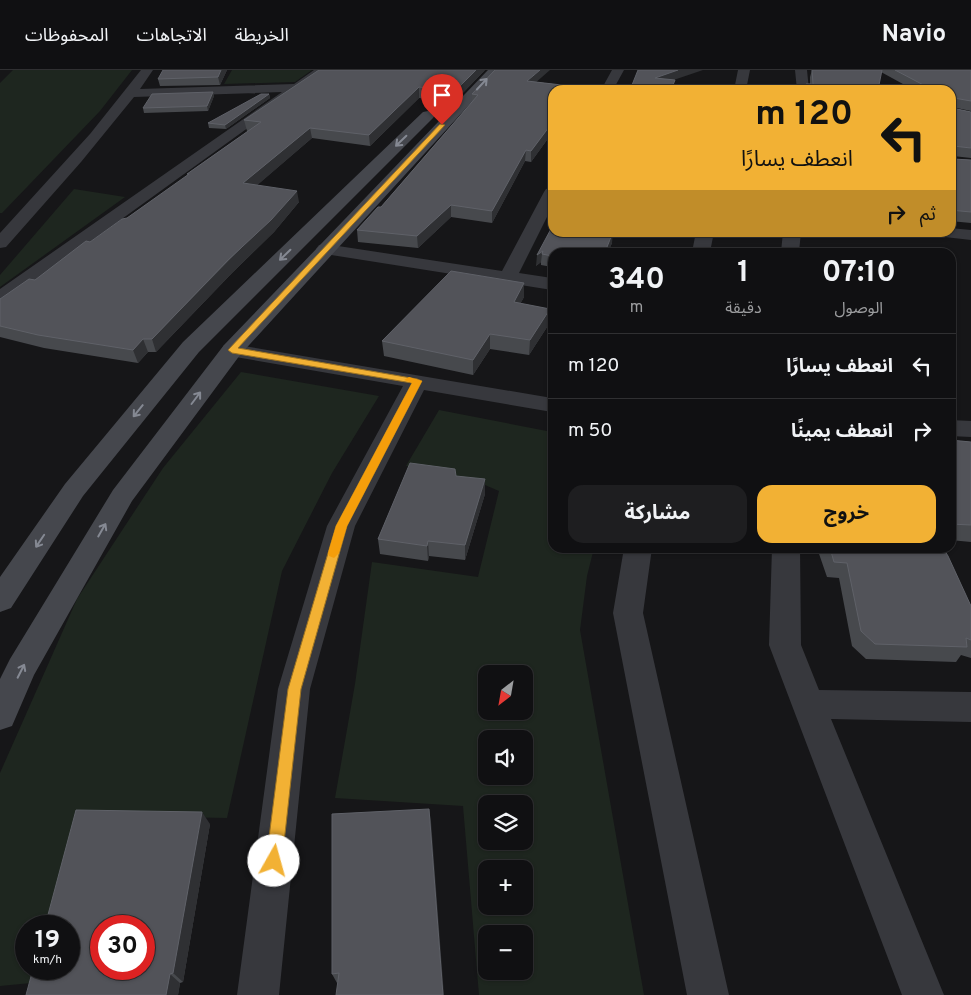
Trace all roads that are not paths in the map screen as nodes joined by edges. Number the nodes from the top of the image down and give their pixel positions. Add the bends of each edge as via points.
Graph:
1 (147, 70) edge
2 (322, 70) edge
3 (473, 70) edge
4 (495, 70) edge
5 (618, 70) edge
6 (744, 70) edge
7 (801, 70) edge
8 (610, 85) edge
9 (741, 85) edge
10 (803, 85) edge
11 (296, 88) junction
12 (130, 93) junction
13 (548, 200) edge
14 (956, 233) edge
15 (971, 235) edge
16 (0, 243) edge
17 (325, 249) junction
18 (508, 277) junction
19 (548, 283) edge
20 (0, 298) edge
21 (232, 350) junction
22 (417, 381) junction
23 (548, 405) edge
24 (956, 428) edge
25 (971, 429) edge
26 (637, 553) edge
27 (786, 553) edge
28 (0, 600) edge
29 (810, 704) junction
30 (971, 707) edge
31 (0, 715) edge
32 (258, 995) edge
33 (708, 995) edge
34 (923, 995) edge

1 - 12 street
2 - 11 street
3 -> 28 street via 191,347 74,490
17 -> 4 street
5 - 8 street
6 - 9 street
7 - 10 street
11 - 12 street
11 - 20 street
12 - 16 street
13 - 18 street
14 - 15 street
17 - 18 street
17 - 21 street
18 - 19 street
21 - 22 street
31 -> 21 street via 21,669 122,496
22 - 23 street
22 - 32 street via 342,526 294,689
24 - 25 street
26 - 33 street via 628,613
27 - 29 street via 785,645
29 - 30 street
29 - 34 street

